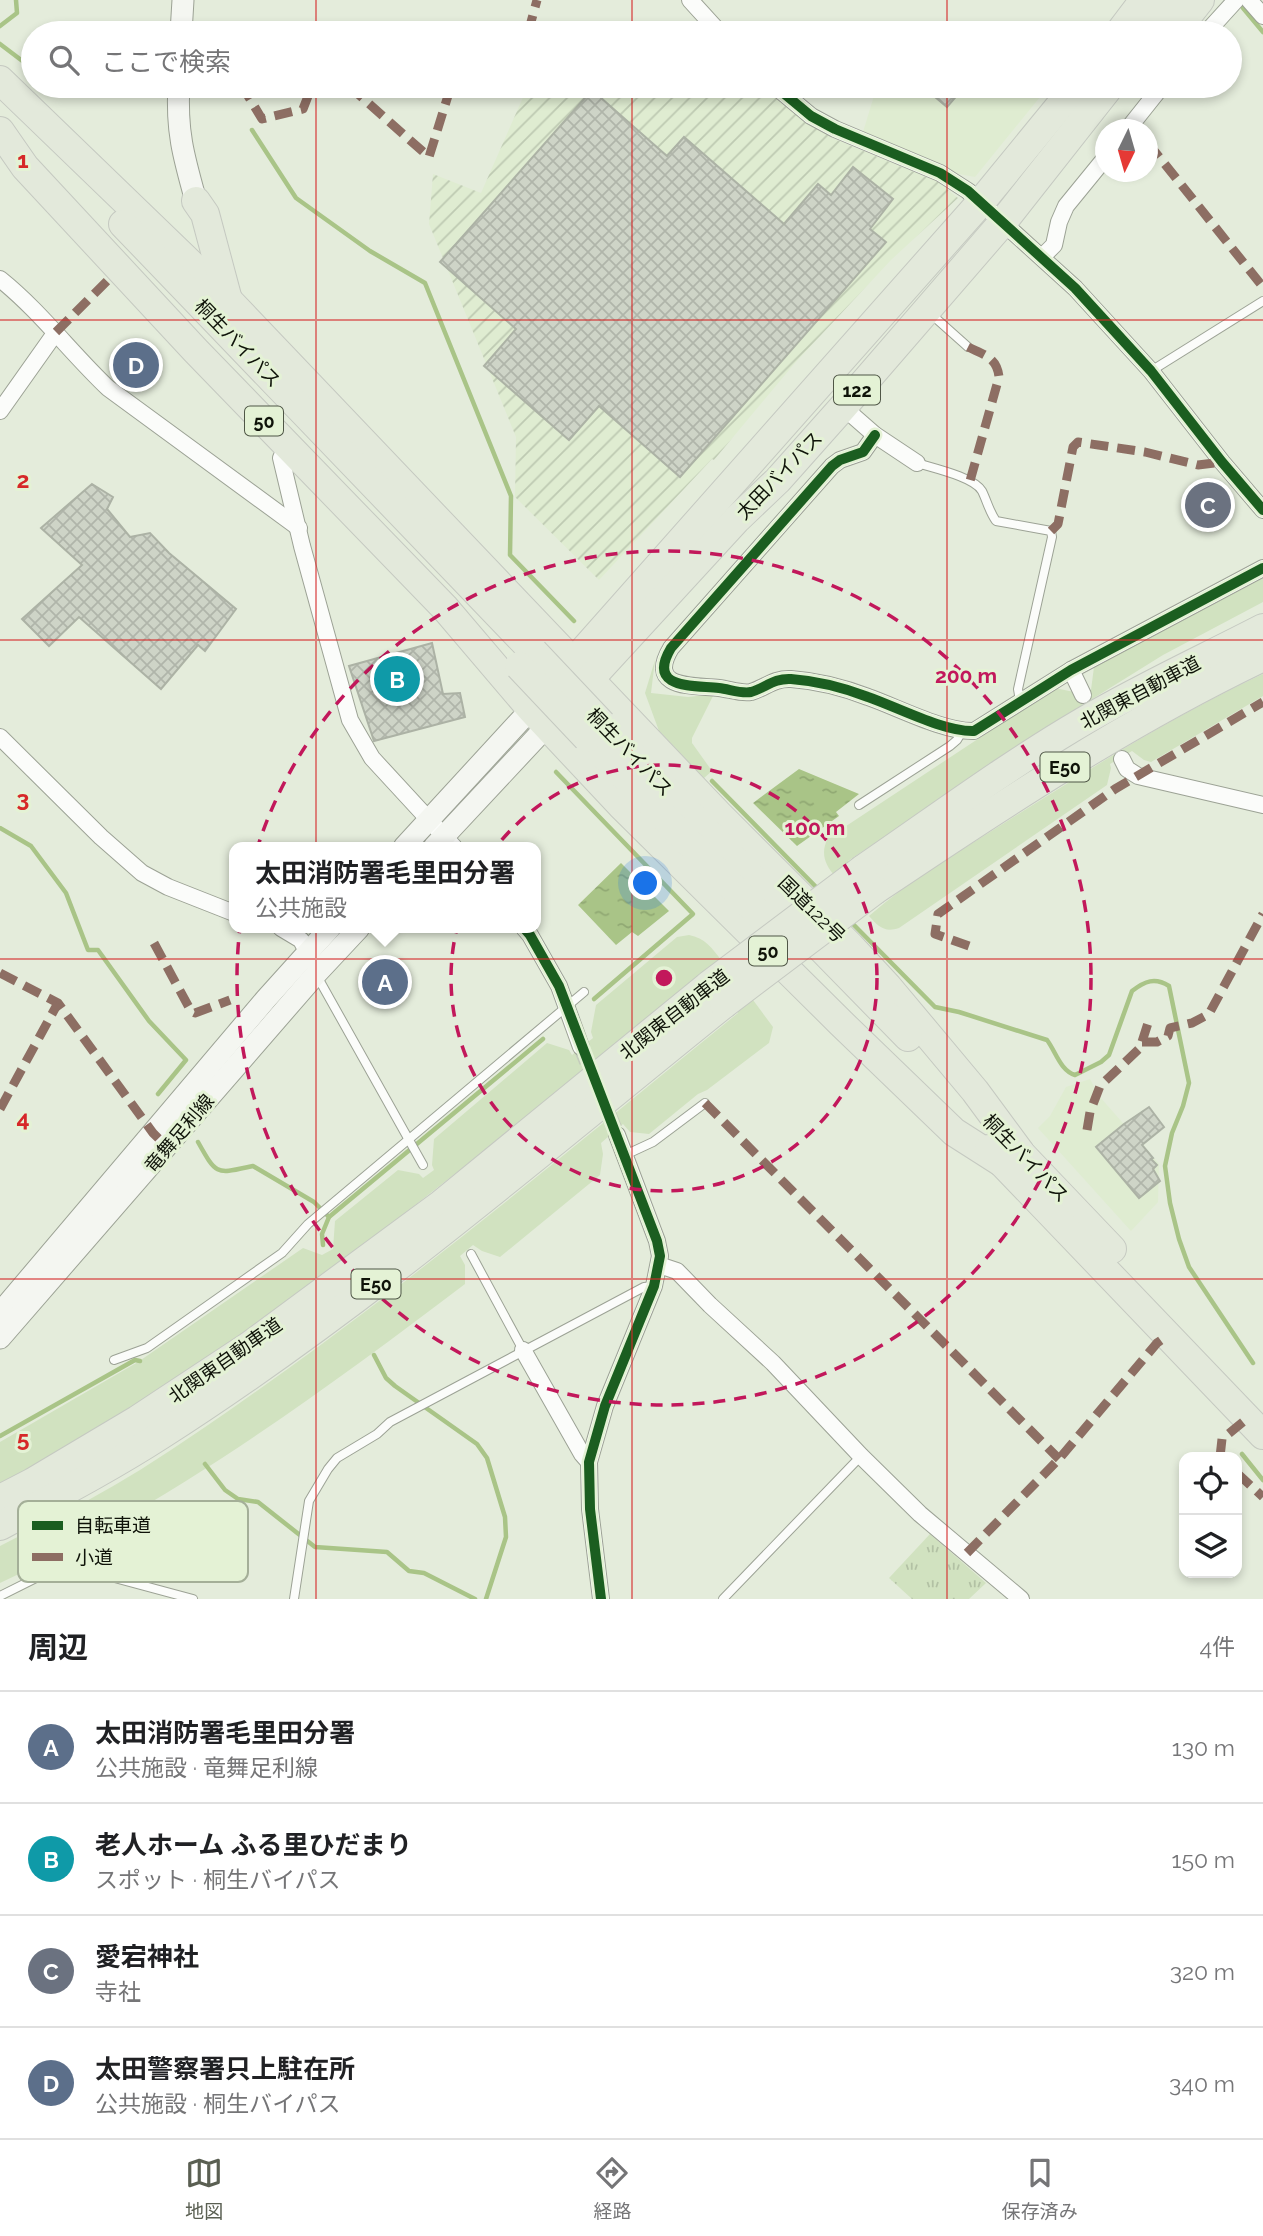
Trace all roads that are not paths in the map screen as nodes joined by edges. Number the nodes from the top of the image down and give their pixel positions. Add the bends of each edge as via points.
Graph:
1 (183, 0) edge
2 (690, 0) edge
3 (1144, 0) edge
4 (1173, 0) edge
5 (1200, 0) edge
6 (1236, 0) edge
7 (1249, 0) edge
8 (1263, 16) edge
9 (182, 21) edge
10 (709, 21) edge
11 (1128, 21) edge
12 (1158, 21) edge
13 (1183, 21) edge
14 (1217, 21) edge
15 (0, 80) edge
16 (0, 96) edge
17 (178, 98) edge
18 (789, 98) edge
19 (1066, 98) edge
20 (1101, 98) edge
21 (1123, 98) edge
22 (1153, 98) edge
23 (1136, 119) edge
24 (0, 125) edge
25 (0, 131) edge
26 (1095, 170) edge
27 (196, 201) junction
28 (981, 202) junction
29 (1003, 222) junction
30 (158, 232) junction
31 (1042, 257) junction
32 (0, 279) edge
33 (229, 301) junction
34 (1263, 301) edge
35 (926, 310) junction
36 (56, 332) junction
37 (968, 347) dead end
38 (1151, 371) junction
39 (843, 407) junction
40 (0, 411) edge
41 (875, 435) junction
42 (288, 444) junction
43 (917, 463) joint
44 (778, 480) junction
45 (1263, 510) edge
46 (299, 528) junction
47 (1263, 568) edge
48 (1263, 614) edge
49 (1263, 628) edge
50 (1263, 657) edge
51 (526, 659) junction
52 (1071, 670) junction
53 (581, 671) junction
54 (1083, 695) dead end
55 (1121, 700) junction
56 (1023, 702) junction
57 (539, 717) junction
58 (601, 723) junction
59 (963, 730) junction
60 (0, 737) edge
61 (1122, 759) dead end
62 (859, 805) dead end
63 (1263, 805) edge
64 (429, 820) junction
65 (409, 842) edge
66 (443, 842) edge
67 (445, 842) edge
68 (869, 880) junction
69 (229, 911) edge
70 (291, 933) edge
71 (325, 933) edge
72 (354, 933) edge
73 (527, 933) edge
74 (308, 951) junction
75 (316, 974) junction
76 (584, 992) dead end
77 (717, 994) junction
78 (567, 1007) junction
79 (581, 1047) tunnel mouth
80 (705, 1103) dead end
81 (617, 1135) tunnel mouth
82 (409, 1139) junction
83 (625, 1155) junction
84 (1011, 1157) junction
85 (424, 1166) dead end
86 (471, 1254) dead end
87 (659, 1265) junction
88 (654, 1286) junction
89 (0, 1313) edge
90 (0, 1339) edge
91 (523, 1350) junction
92 (114, 1360) dead end
93 (1263, 1406) edge
94 (1263, 1435) edge
95 (861, 1456) junction
96 (589, 1462) junction
97 (0, 1499) edge
98 (44, 1501) edge
99 (18, 1516) edge
100 (0, 1526) edge
101 (28, 1582) edge
102 (130, 1582) edge
103 (0, 1596) edge
104 (193, 1599) edge
105 (294, 1599) edge
106 (601, 1599) edge
107 (723, 1599) edge
108 (1021, 1599) edge

1 - 9 main road
2 - 10 street
3 - 11 highway
4 - 12 highway
5 - 13 highway
6 - 14 street
7 - 8 street
15 - 30 highway, 国道122号
16 - 51 highway, 桐生バイパス / 50
17 - 27 main road via 180,144
18 - 28 street via 835,130 940,173
19 - 28 highway, 太田バイパス / 122
20 - 29 highway, 太田バイパス / 122
21 - 29 highway via 1038,198
22 - 23 street
24 - 51 highway, 桐生バイパス / 50
25 - 42 highway, 50 via 34,177
26 - 31 street via 1066,206 1054,245
27 - 30 highway via 193,232 178,239
27 - 33 highway via 205,214
28 - 29 street
28 - 53 highway, 太田バイパス / 122
29 - 31 street
29 - 35 highway, 太田バイパス / 122
30 - 33 highway, 国道122号
31 - 38 street
32 - 36 street
33 - 53 highway, 国道122号
34 - 38 lane
35 - 37 lane
35 - 39 highway, 太田バイパス / 122
36 - 40 street
36 - 46 street via 108,388
38 - 45 street
39 - 41 street
39 - 44 highway, 太田バイパス / 122
41 - 43 street
41 - 59 street via 863,452 832,466 671,648 665,670 676,684 747,692 782,679 827,684
42 - 46 street via 281,458
42 - 57 highway, 50 via 445,608
43 - 56 lane via 981,488 996,521 1051,531 1018,689
44 - 53 highway, 太田バイパス / 122
44 - 58 highway via 747,527 618,675
46 - 64 street via 350,720 372,758
47 - 52 street
48 - 55 highway via 1220,635
49 - 55 highway, 北関東自動車道 / E50
50 - 68 highway, 北関東自動車道 / E50 via 1146,718 980,820
51 - 58 highway, 桐生バイパス / 50, bridge
52 - 54 street
52 - 56 street
53 - 57 highway, 太田バイパス / 122
53 - 58 highway, 国道122号 / 50
55 - 68 highway, 北関東自動車道 / E50 via 997,776
56 - 59 street via 974,731
57 - 64 main road
57 - 67 main road
57 - 84 highway, 50 via 621,805 925,1105 954,1132
58 - 84 highway, 桐生バイパス / 50
58 - 84 highway, 国道122号 / 50 via 888,988 975,1091
59 - 62 lane via 950,746
60 - 69 street via 142,873
61 - 63 street via 1138,776
64 - 65 main road
64 - 66 street
68 - 77 highway, 北関東自動車道 / E50, bridge
70 - 74 street
71 - 74 main road, 竜舞足利線
72 - 75 main road, 竜舞足利線
73 - 78 street
74 - 75 street
74 - 89 main road, 竜舞足利線
75 - 82 lane
75 - 90 main road, 竜舞足利線
76 - 78 lane
77 - 97 highway, 北関東自動車道 / E50 via 249,1346 138,1420
77 - 98 highway, 北関東自動車道 / E50 via 450,1227 354,1300 160,1436
78 - 79 street
78 - 82 lane
80 - 83 lane via 653,1142
81 - 83 street
82 - 85 lane
82 - 92 lane via 309,1224 282,1253 148,1348
83 - 87 street via 657,1241
84 - 93 highway, 桐生バイパス / 50
84 - 94 highway, 桐生バイパス / 50
86 - 91 lane
87 - 88 street
87 - 95 street via 677,1271
88 - 91 lane
88 - 96 street via 605,1406
91 - 96 street
91 - 105 lane via 390,1422 337,1458 309,1501
95 - 107 lane
95 - 108 street via 920,1514
96 - 106 street
99 - 100 highway, 北関東自動車道 / E50
101 - 103 lane
102 - 104 lane

